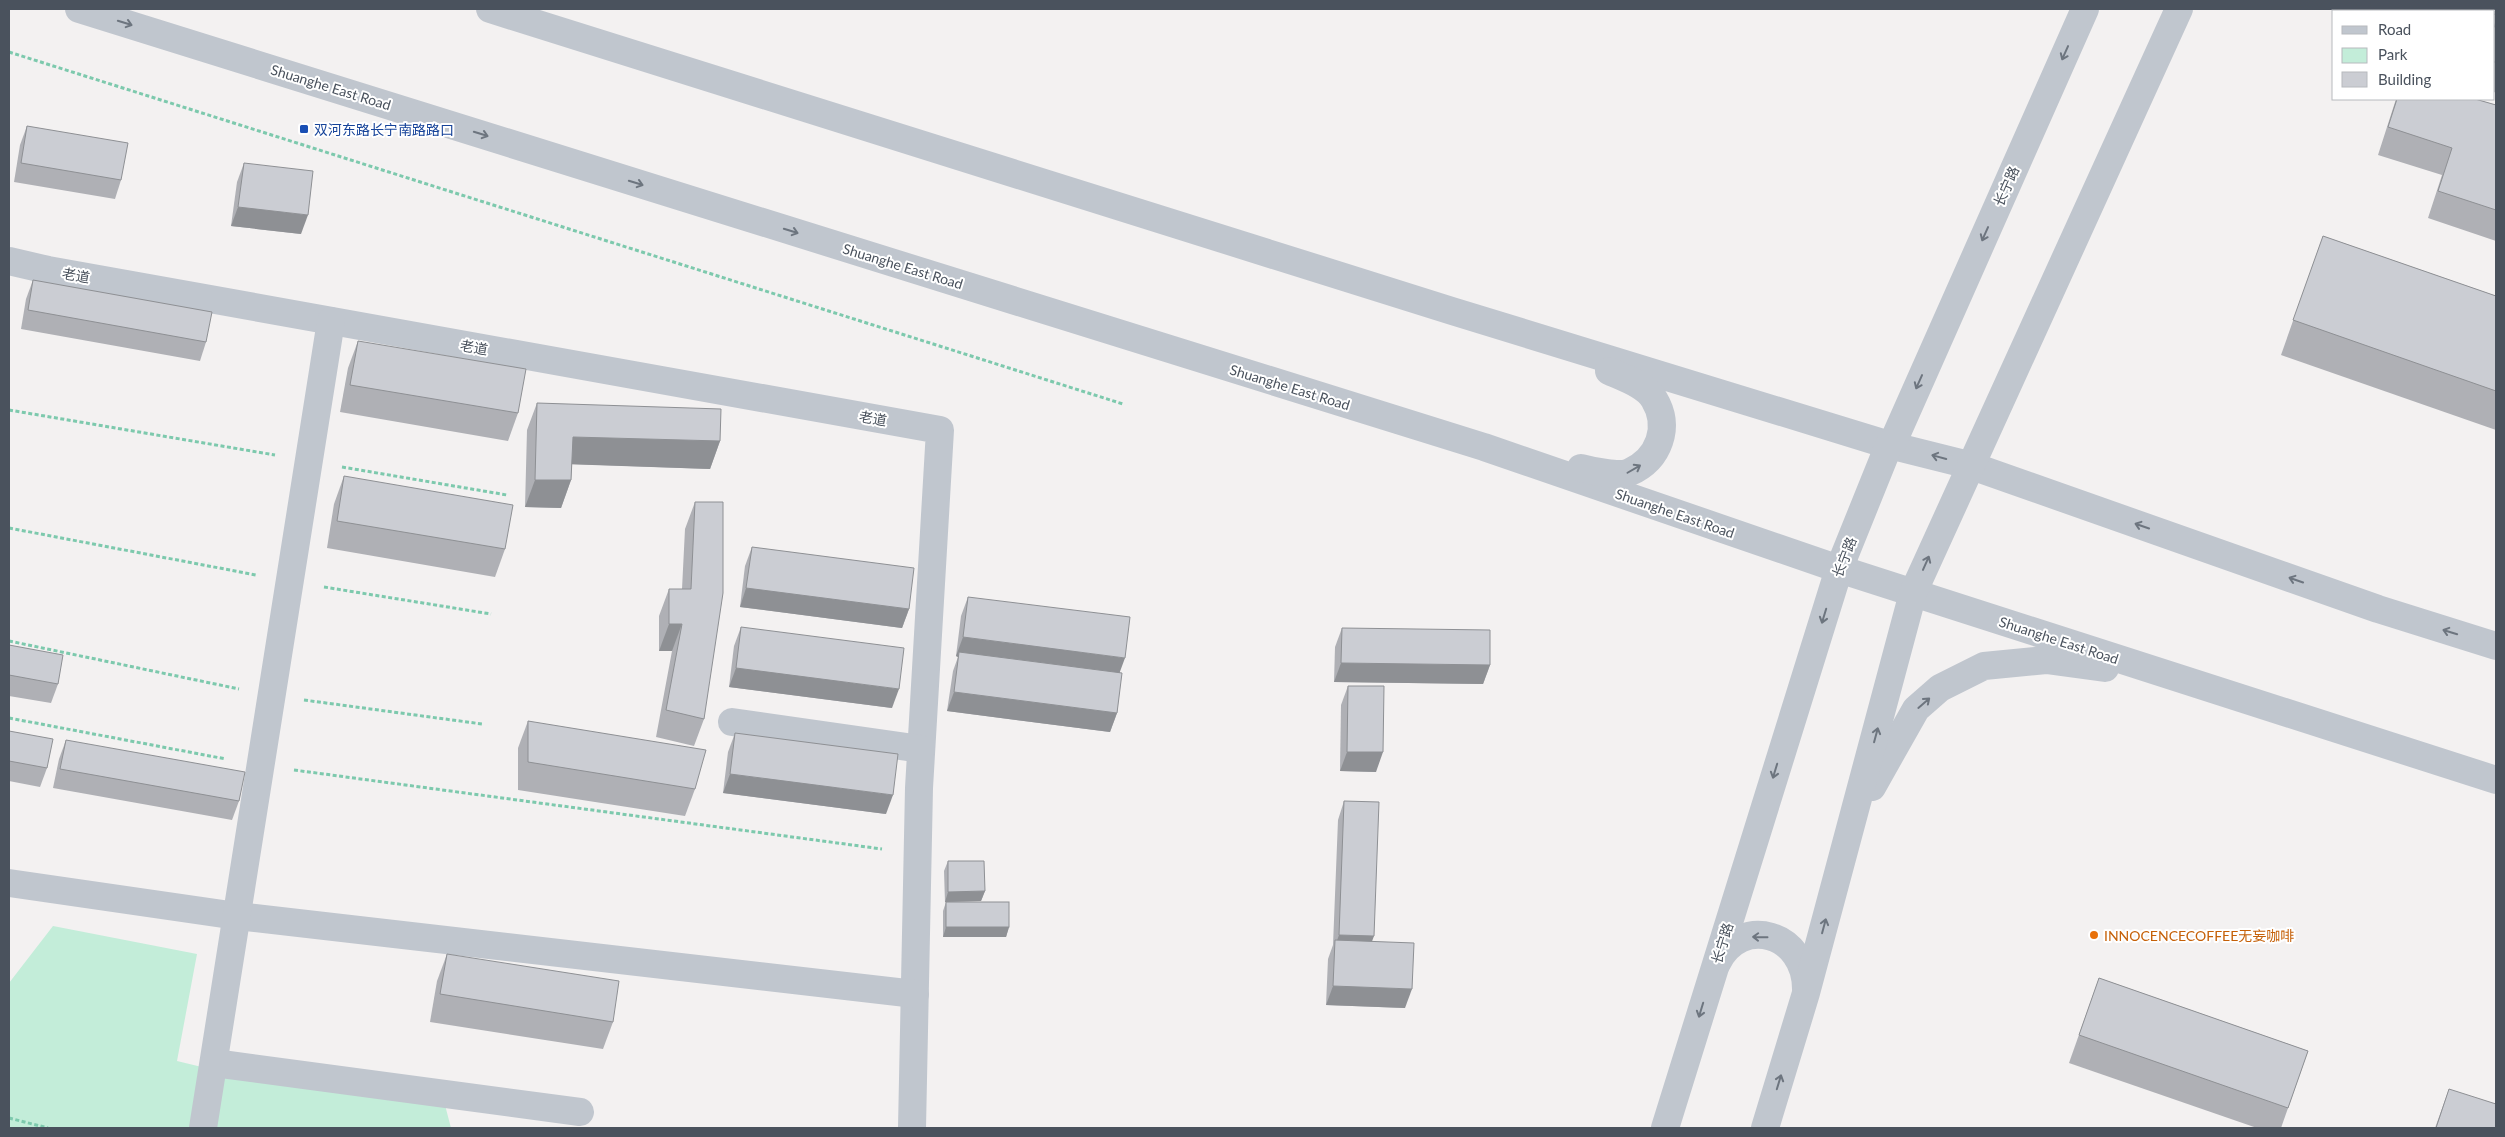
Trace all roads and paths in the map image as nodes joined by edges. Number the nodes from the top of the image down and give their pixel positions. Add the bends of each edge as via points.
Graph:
1 (79, 9) edge
2 (490, 9) edge
3 (2085, 9) edge
4 (2179, 9) edge
5 (9, 52) edge
6 (9, 261) edge
7 (331, 321) junction
8 (1520, 332) junction
9 (1122, 404) dead end
10 (9, 410) edge
11 (1889, 445) junction
12 (1484, 447) junction
13 (308, 461) junction
14 (1969, 465) junction
15 (507, 495) dead end
16 (9, 528) edge
17 (1839, 569) junction
18 (290, 582) junction
19 (1913, 593) junction
20 (491, 614) dead end
21 (9, 641) edge
22 (2496, 646) edge
23 (2153, 670) junction
24 (272, 696) junction
25 (9, 718) edge
26 (732, 722) dead end
27 (482, 724) dead end
28 (921, 749) junction
29 (261, 766) junction
30 (2496, 780) edge
31 (1854, 819) junction
32 (918, 853) junction
33 (9, 884) edge
34 (237, 916) junction
35 (1713, 971) junction
36 (1806, 993) junction
37 (915, 994) junction
38 (214, 1063) junction
39 (580, 1112) dead end
40 (9, 1118) edge
41 (48, 1128) edge
42 (203, 1128) edge
43 (912, 1128) edge
44 (1666, 1128) edge
45 (1764, 1128) edge

1 -> 12 street, Shuanghe East Road
2 - 8 street
3 -> 11 street, 长宁路
4 - 14 street
5 - 9 path
6 - 7 street, 老道
7 - 13 street
7 - 28 street, 老道 via 940,430
8 - 11 street
12 -> 8 street via 1597,472 1629,473 1652,458 1660,443 1662,417 1654,398 1632,382
10 - 13 path
14 -> 11 street
11 - 17 street, 长宁路
12 - 17 street, Shuanghe East Road
13 - 15 path
13 - 18 street
19 -> 14 street
22 -> 14 street via 2378,609
16 - 18 path
17 - 19 street, Shuanghe East Road
17 -> 35 street, 长宁路
18 - 20 path
18 - 24 street
19 - 23 street, Shuanghe East Road
31 -> 19 street
21 - 24 path
23 - 30 street, Shuanghe East Road
31 -> 23 street via 1916,709 1940,688 1984,666 2046,660 2113,670
24 - 27 path
24 - 29 street
25 - 29 path
26 - 28 street
28 - 32 street
29 - 32 path
29 - 34 street
36 -> 31 street
32 - 37 street
33 - 34 street
34 - 37 street
34 - 38 street
36 -> 35 street via 1806,976 1801,960 1790,946 1776,938 1745,937 1720,956
35 -> 44 street, 长宁路
45 -> 36 street
37 - 43 street
38 - 39 street
38 - 42 street
40 - 41 path

